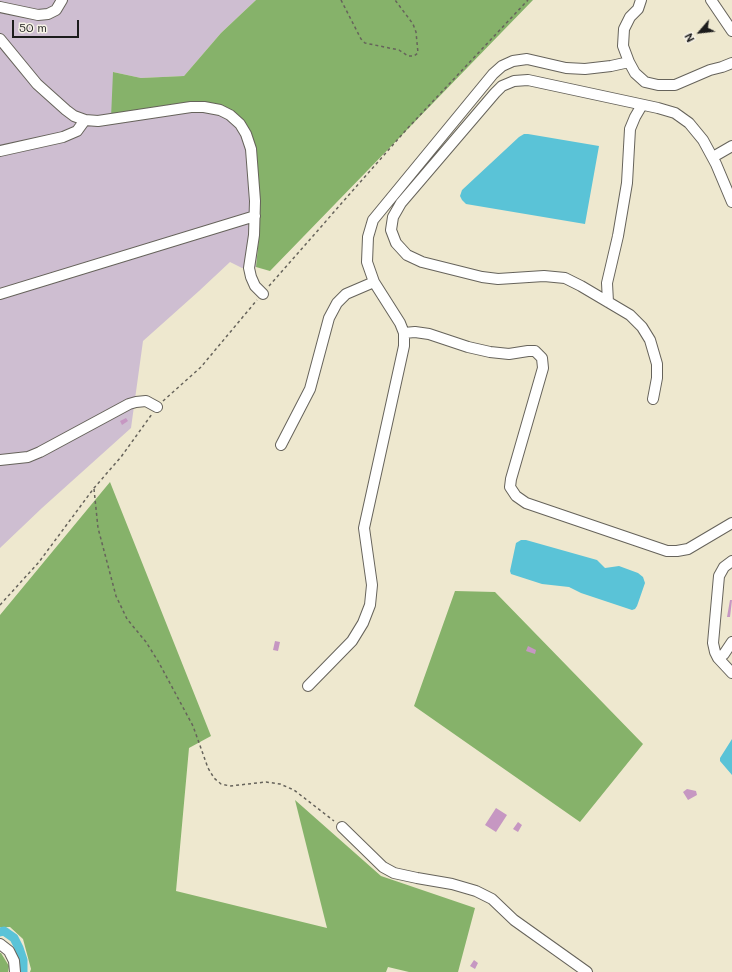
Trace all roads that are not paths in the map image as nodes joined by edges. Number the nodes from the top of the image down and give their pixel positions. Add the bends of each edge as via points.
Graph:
1 (62, 0) edge
2 (641, 0) edge
3 (711, 0) edge
4 (0, 7) edge
5 (732, 31) edge
6 (0, 39) edge
7 (629, 62) junction
8 (732, 63) edge
9 (642, 105) junction
10 (85, 120) junction
11 (732, 146) edge
12 (0, 152) edge
13 (713, 157) junction
14 (732, 202) edge
15 (255, 216) junction
16 (374, 282) junction
17 (0, 294) edge
18 (263, 294) dead end
19 (608, 302) junction
20 (404, 333) junction
21 (653, 399) dead end
22 (157, 407) dead end
23 (281, 445) dead end
24 (0, 460) edge
25 (732, 524) edge
26 (732, 561) edge
27 (732, 642) edge
28 (718, 658) junction
29 (732, 674) edge
30 (308, 686) dead end
31 (342, 827) road end
32 (0, 944) edge
33 (15, 972) edge
34 (587, 972) edge

1 - 4 lane via 56,10 38,16
2 - 7 lane via 624,29 623,46
3 - 5 lane
6 - 10 lane via 37,84 74,116
7 - 8 lane via 635,73 645,82 658,85 675,85
7 - 16 lane via 585,69 566,68 527,59 502,66 373,220 368,237 367,262
9 - 13 lane via 675,113 689,123
9 - 19 lane via 630,129 627,183 607,283
9 - 19 lane via 528,80 514,81 502,86 401,203 393,217 391,230 396,243 407,255 422,262 498,279 544,276 565,278
10 - 12 lane via 77,131 63,137
10 - 15 lane via 98,121 191,107 220,110 230,115 240,124 251,149
11 - 13 lane
13 - 14 lane
15 - 17 lane
15 - 18 lane via 249,268 255,286
16 - 20 lane via 400,322
16 - 23 lane via 346,294 337,303 329,318 310,389
19 - 21 lane via 630,315 650,340 657,364
20 - 25 lane via 429,334 490,352 509,354 535,351 542,358 543,368 510,487 516,496 526,503 668,551 688,549
20 - 30 lane via 404,346 364,528 372,585 370,605 352,641
22 - 24 lane via 146,401 129,404 40,452 28,457
26 - 28 lane via 724,567 719,576 713,643
27 - 28 lane
28 - 29 lane
31 - 34 lane via 383,867 394,873 452,884 492,899 514,920
32 - 33 lane via 9,951 14,961

